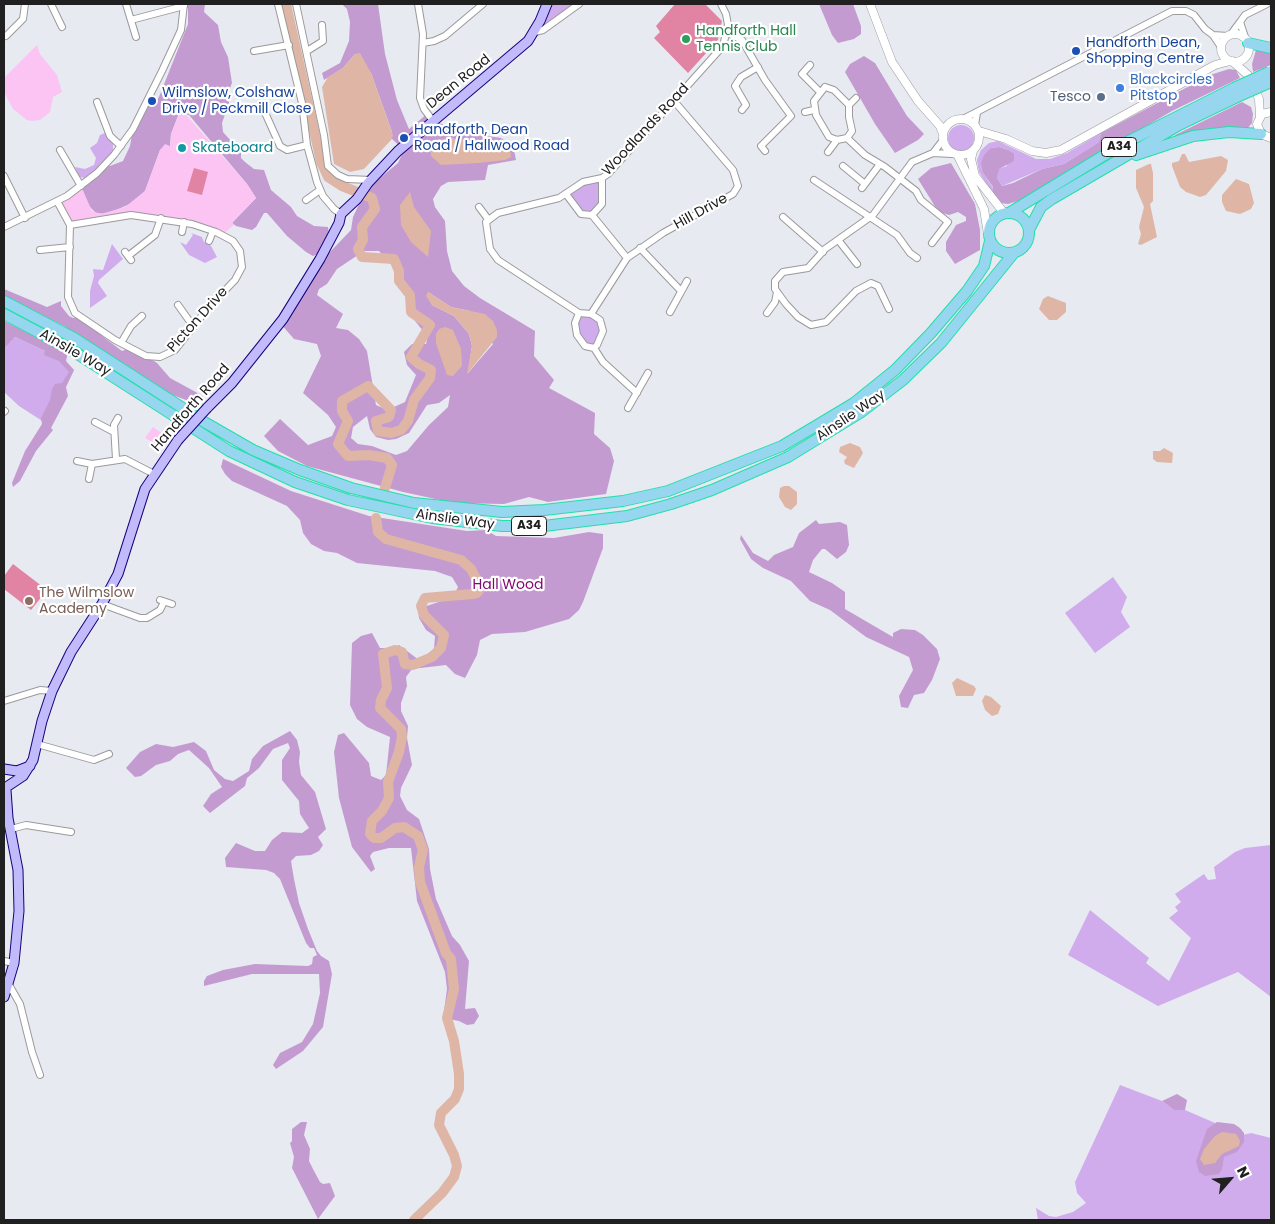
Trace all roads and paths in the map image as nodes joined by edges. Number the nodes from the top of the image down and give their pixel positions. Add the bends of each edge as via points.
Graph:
1 (25, 4) edge
2 (51, 4) edge
3 (126, 4) edge
4 (278, 4) edge
5 (296, 4) edge
6 (418, 4) edge
7 (483, 4) edge
8 (547, 4) edge
9 (579, 4) edge
10 (721, 4) edge
11 (870, 4) edge
12 (1267, 4) edge
13 (184, 5) edge
14 (131, 20) junction
15 (1240, 22) junction
16 (322, 25) dead end
17 (62, 27) dead end
18 (535, 32) junction
19 (728, 33) junction
20 (1214, 35) junction
21 (1229, 35) junction
22 (6, 36) dead end
23 (136, 37) dead end
24 (1247, 42) junction
25 (423, 43) junction
26 (288, 45) junction
27 (1271, 48) edge
28 (1221, 49) junction
29 (254, 51) dead end
30 (307, 51) junction
31 (1231, 61) junction
32 (810, 65) dead end
33 (1215, 65) junction
34 (758, 67) junction
35 (1271, 75) edge
36 (820, 92) junction
37 (1236, 92) junction
38 (856, 98) dead end
39 (674, 101) junction
40 (97, 102) dead end
41 (849, 105) junction
42 (262, 106) dead end
43 (742, 110) dead end
44 (814, 110) junction
45 (805, 112) dead end
46 (977, 112) junction
47 (1271, 112) edge
48 (932, 117) junction
49 (1260, 117) junction
50 (963, 119) junction
51 (432, 121) junction
52 (951, 122) junction
53 (977, 128) junction
54 (996, 136) junction
55 (1266, 136) edge
56 (943, 137) junction
57 (847, 138) junction
58 (838, 140) junction
59 (307, 145) junction
60 (121, 146) junction
61 (976, 148) junction
62 (60, 150) dead end
63 (765, 150) dead end
64 (828, 152) dead end
65 (933, 153) junction
66 (955, 155) junction
67 (880, 164) junction
68 (843, 166) dead end
69 (4, 176) edge
70 (602, 178) junction
71 (900, 179) junction
72 (1083, 179) junction
73 (814, 180) dead end
74 (369, 182) junction
75 (81, 186) junction
76 (320, 190) junction
77 (566, 194) junction
78 (306, 200) dead end
79 (355, 200) joint
80 (58, 201) junction
81 (479, 207) dead end
82 (1006, 213) junction
83 (341, 214) junction
84 (592, 215) junction
85 (872, 216) junction
86 (783, 217) dead end
87 (25, 218) junction
88 (161, 218) junction
89 (488, 218) junction
90 (184, 222) junction
91 (70, 225) junction
92 (4, 227) edge
93 (1030, 230) junction
94 (213, 231) junction
95 (182, 232) dead end
96 (989, 237) junction
97 (209, 241) dead end
98 (839, 241) junction
99 (932, 243) dead end
100 (70, 247) junction
101 (640, 248) junction
102 (40, 250) dead end
103 (823, 252) junction
104 (1013, 254) junction
105 (128, 256) dead end
106 (627, 258) junction
107 (916, 258) dead end
108 (858, 264) dead end
109 (687, 282) dead end
110 (681, 291) junction
111 (777, 292) junction
112 (4, 301) edge
113 (178, 305) dead end
114 (890, 310) dead end
115 (670, 312) dead end
116 (579, 313) junction
117 (4, 314) edge
118 (591, 314) junction
119 (767, 314) dead end
120 (142, 316) dead end
121 (193, 326) junction
122 (121, 343) junction
123 (594, 348) junction
124 (648, 373) dead end
125 (637, 393) junction
126 (628, 408) dead end
127 (118, 418) dead end
128 (96, 422) dead end
129 (114, 432) junction
130 (116, 459) junction
131 (77, 461) dead end
132 (92, 464) junction
133 (154, 474) junction
134 (89, 479) dead end
135 (102, 604) junction
136 (172, 604) dead end
137 (52, 691) junction
138 (4, 701) edge
139 (37, 744) junction
140 (109, 754) dead end
141 (30, 766) junction
142 (4, 769) edge
143 (6, 789) edge
144 (6, 814) edge
145 (11, 829) junction
146 (71, 832) dead end
147 (4, 961) edge
148 (14, 963) junction
149 (8, 983) junction
150 (4, 997) edge
151 (40, 1074) dead end

1 - 22 street via 23,19 11,26
2 - 17 street
3 - 14 street
4 - 26 street
5 - 30 street
6 - 25 street
7 - 25 street via 440,39
8 - 18 main road, Dean Road
9 - 18 street
10 - 19 street via 726,14
11 - 48 street via 892,62
12 - 15 street via 1245,15
13 - 14 street
13 - 60 street via 181,30 170,56
14 - 23 street
15 - 21 street
15 - 24 street
16 - 30 street via 323,41
18 - 51 main road, Dean Road via 519,50
19 - 34 street via 742,40
19 - 39 street, Woodlands Road via 723,46
20 - 21 street
20 - 28 street
20 - 46 street via 1189,12 1172,11
21 - 24 street via 1240,35
21 - 28 street
24 - 27 highway
24 - 31 street via 1245,57
25 - 51 street via 420,98
26 - 29 street
26 - 59 street via 302,103
28 - 31 street via 1224,57
28 - 33 street
30 - 74 street via 328,166 347,179 368,178
31 - 33 street
31 - 49 street via 1248,75 1259,99
32 - 36 street via 802,74
33 - 54 street via 1061,150 1032,151
34 - 43 street via 741,77 735,86 746,105
34 - 63 street via 791,116 761,146
35 - 37 highway, A34, bridge
36 - 41 street via 829,87
36 - 44 street via 814,101
37 - 72 highway, A34
37 - 82 highway, A34 via 1121,146
38 - 41 street
39 - 70 street, Woodlands Road
39 - 101 street, Hill Drive via 733,170 738,186 724,200
40 - 60 street via 110,136
41 - 57 street via 852,131
42 - 59 street via 280,146 287,150
44 - 45 street
44 - 58 street via 824,132 832,140
46 - 50 street
46 - 53 street
47 - 49 street
48 - 52 street
48 - 56 street
49 - 55 street via 1257,124
50 - 52 street
50 - 53 street
51 - 74 main road, Dean Road via 398,150
52 - 56 street
53 - 54 street
53 - 61 street
54 - 61 street
55 - 72 highway via 1229,132 1193,136 1140,153
56 - 65 street
56 - 66 street via 944,145
57 - 58 street
57 - 67 street via 865,156
58 - 64 street
59 - 76 street
60 - 75 street
61 - 66 street
61 - 82 street via 971,160 975,176
62 - 75 street
65 - 66 street
65 - 71 street via 912,162
66 - 96 street via 982,204
67 - 68 street via 863,186
67 - 71 street
69 - 87 street
70 - 77 street, Woodlands Road via 583,182
70 - 84 street via 602,204
71 - 85 street
71 - 99 street via 948,222
72 - 93 highway, A34 via 1041,207
73 - 85 street
74 - 79 main road, Dean Road
75 - 80 street
76 - 78 street
76 - 83 street via 330,206
77 - 84 street via 581,214
77 - 89 street, Woodlands Road
79 - 83 main road, Handforth Road
80 - 87 street
80 - 91 street, Picton Drive
81 - 89 street
82 - 93 highway via 1022,217
82 - 96 highway, A34 via 993,221
83 - 133 main road, Handforth Road, bridge via 320,258 283,319 232,383 178,440
84 - 106 street
85 - 98 street
85 - 107 street via 897,235
86 - 103 street
87 - 92 street
88 - 90 street, Picton Drive
88 - 91 street, Picton Drive via 124,215
88 - 105 street via 155,235
89 - 116 street via 485,228 493,255
90 - 94 street, Picton Drive
90 - 95 street
91 - 100 street, Picton Drive
93 - 104 highway, A34 via 1024,248
94 - 97 street
94 - 121 street, Picton Drive via 236,244 242,267 235,280
96 - 104 highway via 995,248
96 - 112 highway, Ainslie Way / A34 via 984,266 967,290 895,370 854,403 774,450 668,491 624,501 544,510 502,512 414,503 351,488 300,470 253,450 74,338
98 - 103 street
98 - 108 street
100 - 102 street
100 - 122 street, Picton Drive via 68,297 72,309 79,317
101 - 106 street, Hill Drive
101 - 110 street
103 - 111 street via 806,269 780,273 775,282
104 - 117 highway, Ainslie Way / A34 via 941,343 903,380 860,413 795,453 671,504 627,516 544,526 502,526 432,518 357,502 295,482 229,451 68,348
106 - 118 street, Hill Drive
109 - 110 street
110 - 115 street
111 - 114 street via 798,317 816,326 826,322 856,291 871,283 878,286
111 - 119 street
113 - 121 street
116 - 118 street
116 - 123 street via 575,323 577,335 585,346
118 - 123 street via 600,320 603,327
120 - 122 street via 131,326
121 - 122 street, Picton Drive via 174,350 160,357 146,356
123 - 125 street via 603,362
124 - 125 street
125 - 126 street
127 - 129 street
128 - 129 street
129 - 130 street
130 - 132 street
130 - 133 street via 131,461
131 - 132 street
132 - 134 street
133 - 135 main road, Handforth Road via 145,489 118,574
135 - 136 street via 147,618 160,610 162,601
135 - 137 main road, Handforth Road via 71,652
137 - 138 street via 40,690
137 - 139 main road, Handforth Road
139 - 140 street via 94,760
139 - 141 main road, Handforth Road
141 - 142 main road via 17,771
141 - 143 main road, Handforth Road
142 - 143 main road via 9,778
143 - 144 main road
144 - 145 main road
145 - 146 street via 26,825
145 - 148 main road via 19,897
147 - 148 street
148 - 149 main road
149 - 150 main road
149 - 151 street via 20,1004

